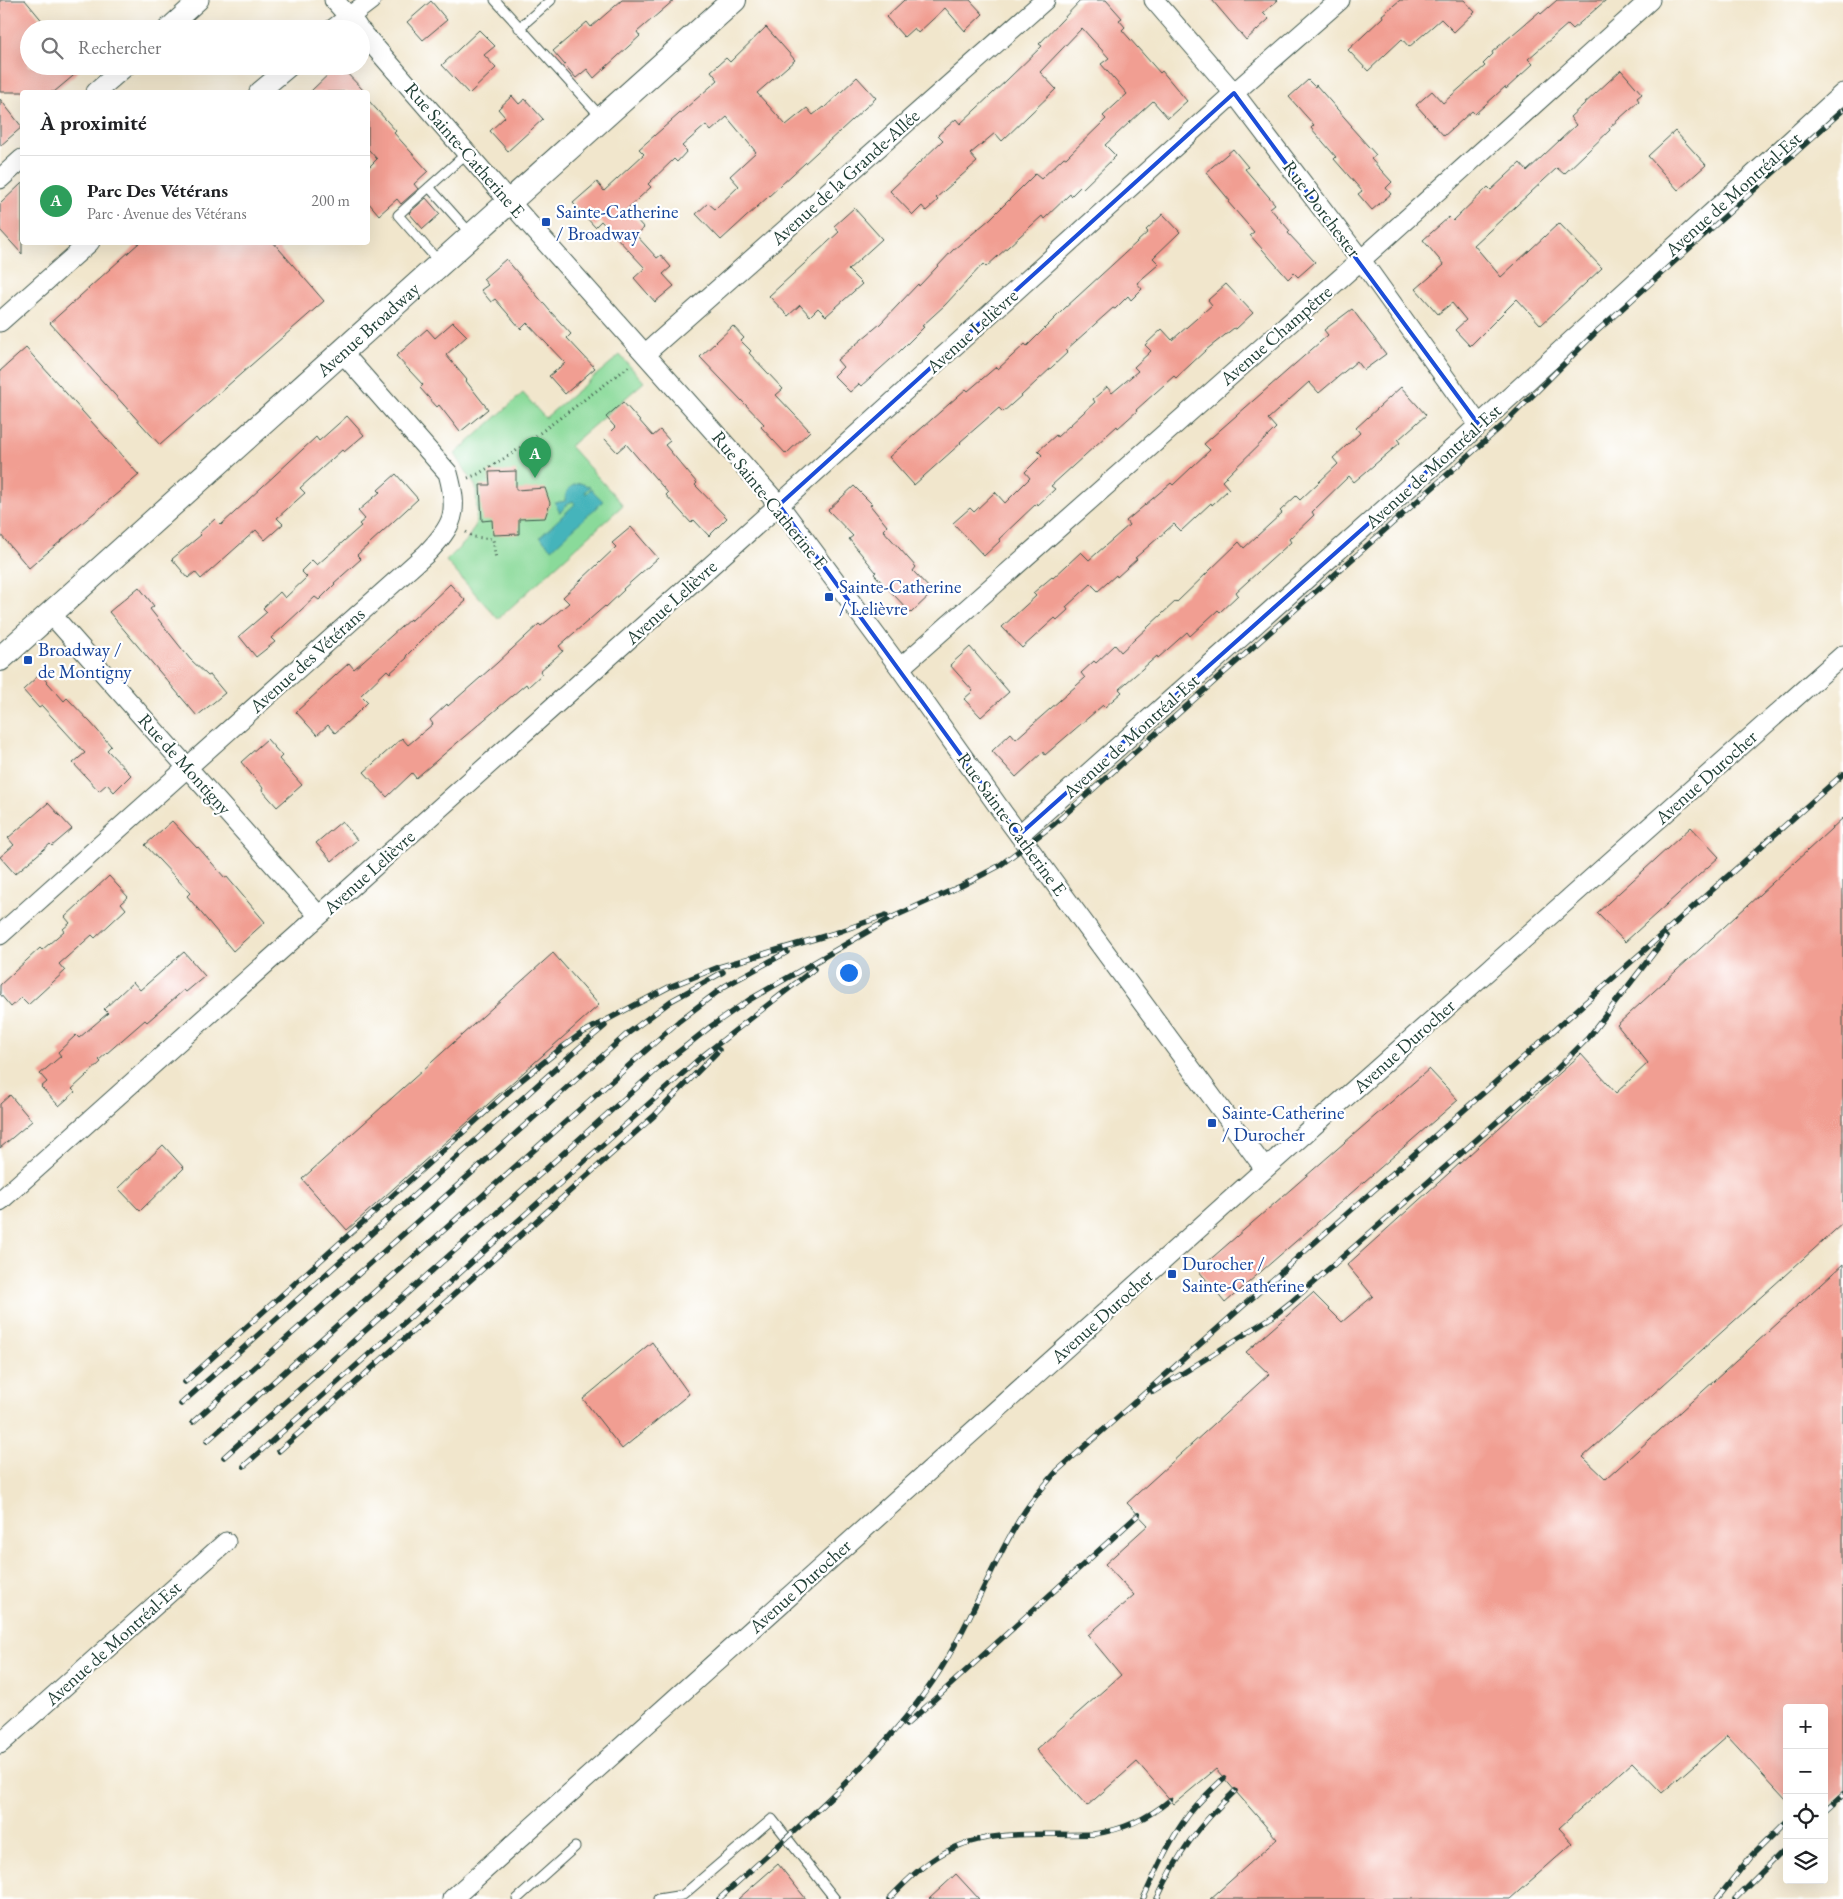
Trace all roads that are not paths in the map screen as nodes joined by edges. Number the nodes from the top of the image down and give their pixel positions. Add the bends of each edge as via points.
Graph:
1 (199, 0) edge
2 (334, 0) edge
3 (371, 0) edge
4 (495, 0) edge
5 (551, 0) edge
6 (734, 0) edge
7 (1045, 0) edge
8 (1154, 0) edge
9 (1340, 0) edge
10 (1650, 0) edge
11 (177, 20) edge
12 (352, 20) edge
13 (359, 20) edge
14 (519, 28) junction
15 (370, 41) edge
16 (116, 75) edge
17 (280, 75) edge
18 (98, 90) edge
19 (262, 90) edge
20 (1234, 93) junction
21 (1843, 93) edge
22 (602, 118) junction
23 (467, 153) junction
24 (20, 161) edge
25 (0, 179) edge
26 (429, 187) junction
27 (510, 202) junction
28 (472, 235) junction
29 (87, 245) edge
30 (1361, 260) junction
31 (440, 263) junction
32 (0, 322) edge
33 (341, 351) junction
34 (646, 353) junction
35 (1479, 425) junction
36 (779, 505) junction
37 (51, 614) junction
38 (1843, 655) edge
39 (0, 659) edge
40 (900, 668) junction
41 (188, 767) junction
42 (1019, 835) junction
43 (319, 916) junction
44 (0, 935) edge
45 (1265, 1169) junction
46 (0, 1201) edge
47 (226, 1542) dead end
48 (0, 1744) edge
49 (575, 1847) dead end
50 (452, 1899) edge
51 (517, 1899) edge
52 (658, 1899) edge
53 (835, 1899) edge

1 - 11 street
2 - 12 street, Rue Sainte-Catherine E
3 - 13 street
4 - 14 lane
5 - 14 lane
6 - 22 street, Avenue Broadway
7 - 34 street, Avenue de la Grande-Allée
8 - 20 street, Rue Dorchester
9 - 20 street, Avenue Lelièvre
10 - 30 street, Avenue Champêtre
14 - 22 lane
15 - 23 street, Rue Sainte-Catherine E
16 - 18 street
17 - 19 street
20 - 30 street, Rue Dorchester
20 - 36 street, Avenue Lelièvre
21 - 35 street, Avenue de Montréal-Est
22 - 27 street, Avenue Broadway
23 - 26 lane
23 - 27 street, Rue Sainte-Catherine E
24 - 25 street
26 - 28 lane
26 - 31 lane via 398,215
27 - 28 street, Avenue Broadway
27 - 34 street, Rue Sainte-Catherine E
28 - 31 street, Avenue Broadway
29 - 32 street
30 - 35 street, Rue Dorchester
30 - 40 street, Avenue Champêtre
31 - 33 street, Avenue Broadway
33 - 37 street, Avenue Broadway
33 - 41 street, Avenue des Vétérans via 448,473 454,508 450,524 426,554
34 - 36 street, Rue Sainte-Catherine E
35 - 42 street, Avenue de Montréal-Est
36 - 40 street, Rue Sainte-Catherine E
36 - 43 street, Avenue Lelièvre
37 - 39 street, Avenue Broadway
37 - 41 street, Rue de Montigny
38 - 45 street, Avenue Durocher
40 - 42 street, Rue Sainte-Catherine E
41 - 43 street, Rue de Montigny
41 - 44 street, Avenue des Vétérans
42 - 45 street, Rue Sainte-Catherine E
43 - 46 street, Avenue Lelièvre
45 - 50 street, Avenue Durocher
47 - 48 street, Avenue de Montréal-Est
49 - 51 lane
52 - 53 lane via 684,1895 772,1819

